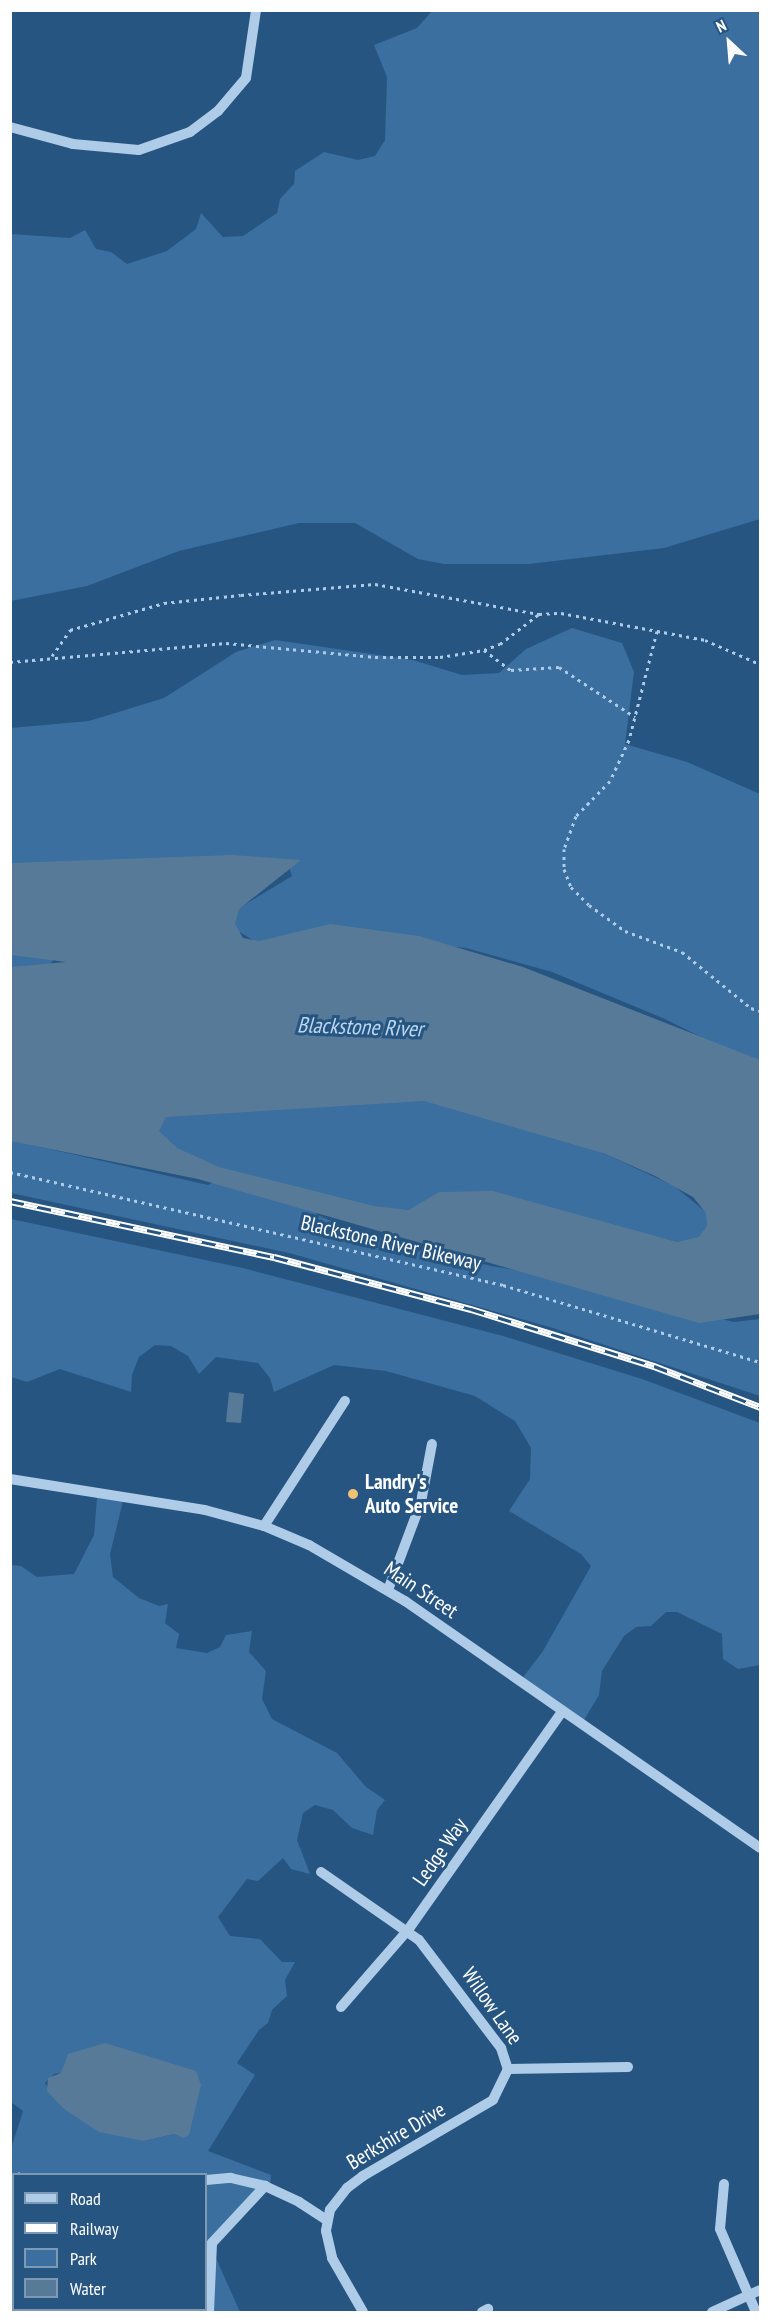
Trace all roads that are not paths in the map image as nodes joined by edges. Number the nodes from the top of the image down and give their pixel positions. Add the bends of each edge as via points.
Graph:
1 (256, 10) edge
2 (10, 127) edge
3 (345, 1401) dead end
4 (432, 1444) dead end
5 (10, 1479) edge
6 (264, 1526) junction
7 (388, 1590) junction
8 (561, 1713) junction
9 (760, 1848) edge
10 (321, 1872) dead end
11 (408, 1930) junction
12 (341, 2007) dead end
13 (628, 2067) dead end
14 (508, 2069) junction
15 (207, 2180) edge
16 (724, 2184) dead end
17 (265, 2186) junction
18 (327, 2220) junction
19 (755, 2292) edge
20 (209, 2313) edge
21 (363, 2313) edge
22 (712, 2313) edge
23 (756, 2313) edge

1 - 2 street via 246,78 218,111 190,132 139,150 73,144
3 - 6 street
4 - 7 street via 421,1502
5 - 6 street, Main Street via 194,1508
6 - 7 street, Main Street via 309,1545
7 - 8 street, Main Street
8 - 9 street, Main Street
8 - 11 street, Ledge Way
10 - 11 street
11 - 12 street, Ledge Way
11 - 14 street, Willow Lane via 470,2003 501,2048
13 - 14 street, Willow Lane
14 - 18 street, Berkshire Drive via 493,2100 363,2176 336,2202
15 - 17 street via 231,2178
16 - 19 street via 720,2229
17 - 18 street
17 - 20 street via 212,2243
18 - 21 street via 332,2258
19 - 22 street
19 - 23 street

